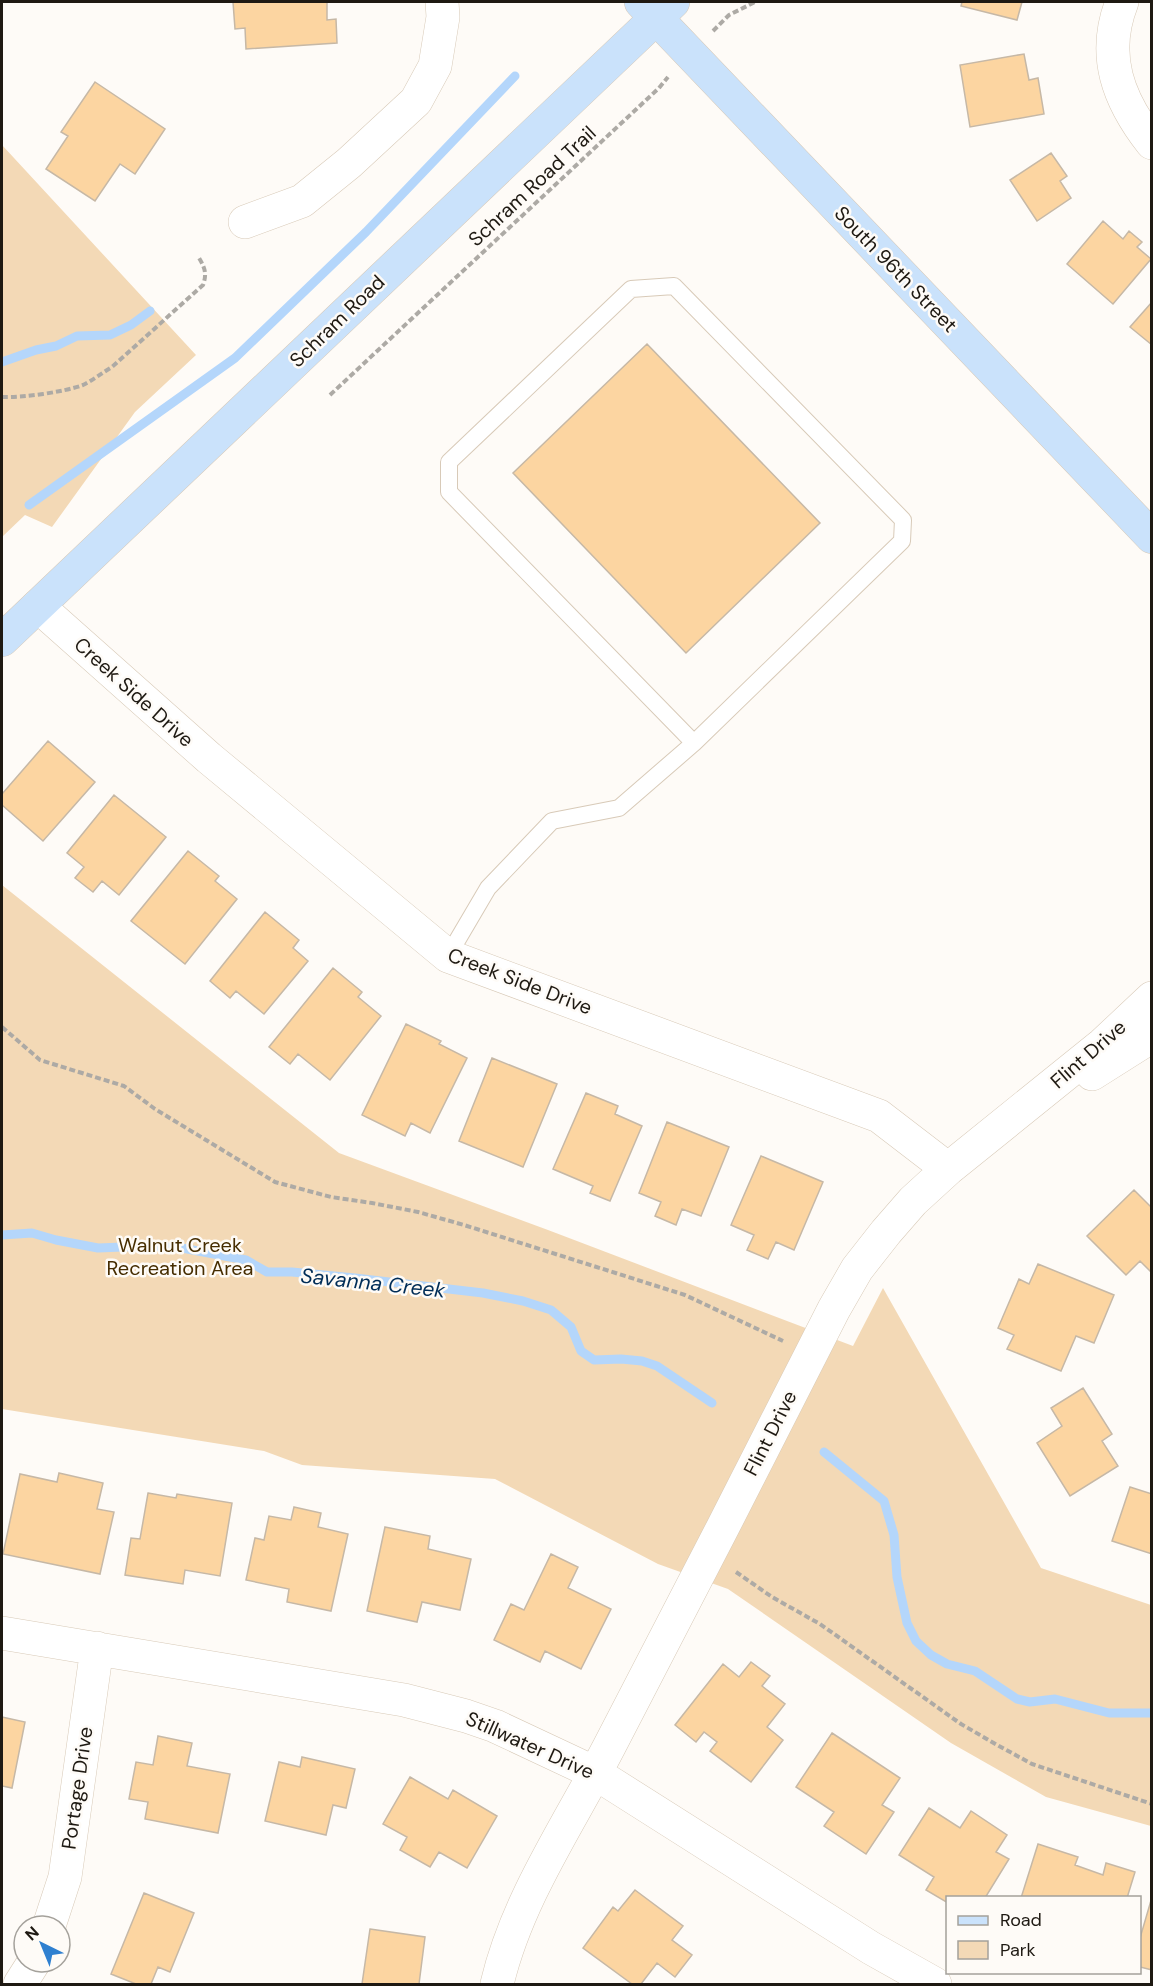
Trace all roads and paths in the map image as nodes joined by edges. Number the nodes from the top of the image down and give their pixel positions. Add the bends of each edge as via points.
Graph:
1 (442, 2) edge
2 (755, 2) edge
3 (1122, 2) edge
4 (657, 7) edge
5 (689, 53) junction
6 (1152, 143) edge
7 (245, 222) dead end
8 (199, 258) dead end
9 (330, 395) dead end
10 (2, 397) edge
11 (1152, 537) edge
12 (38, 606) junction
13 (2, 640) edge
14 (694, 743) junction
15 (448, 956) junction
16 (1152, 998) edge
17 (2, 1027) edge
18 (1152, 1036) edge
19 (996, 1132) junction
20 (948, 1169) junction
21 (787, 1343) dead end
22 (734, 1571) dead end
23 (2, 1633) edge
24 (97, 1648) junction
25 (595, 1773) junction
26 (1152, 1804) edge
27 (54, 1914) edge
28 (497, 1984) edge
29 (935, 1984) edge

1 - 7 street via 435,66 416,101 302,201
2 - 5 path, Schram Road Trail via 729,15
3 - 6 street via 1113,38 1117,83 1125,104
4 - 5 main road, South 96th Street
4 - 12 main road, Schram Road
5 - 9 path, Schram Road Trail via 659,88
5 - 11 main road, South 96th Street
8 - 10 path via 206,276 203,285 98,377 62,390
12 - 13 main road, Schram Road
12 - 15 street, Creek Side Drive via 209,758
14 - 14 lane via 902,541 903,520 674,286 631,289 449,462 449,492
14 - 15 lane via 619,808 552,821 488,888
15 - 20 street, Creek Side Drive via 879,1116
16 - 19 street, Flint Drive
17 - 21 path via 40,1060 124,1086 275,1182 464,1225 685,1295
18 - 19 street, Flint Drive
19 - 20 street, Flint Drive
20 - 25 street, Flint Drive via 913,1201 857,1269
22 - 26 path via 820,1624 961,1724 999,1746 1032,1764
23 - 24 street, Stillwater Drive
24 - 25 street, Stillwater Drive via 404,1700 495,1726
24 - 27 street, Portage Drive via 65,1877
25 - 28 street, Flint Drive via 523,1906
25 - 29 street, Stillwater Drive via 871,1948

